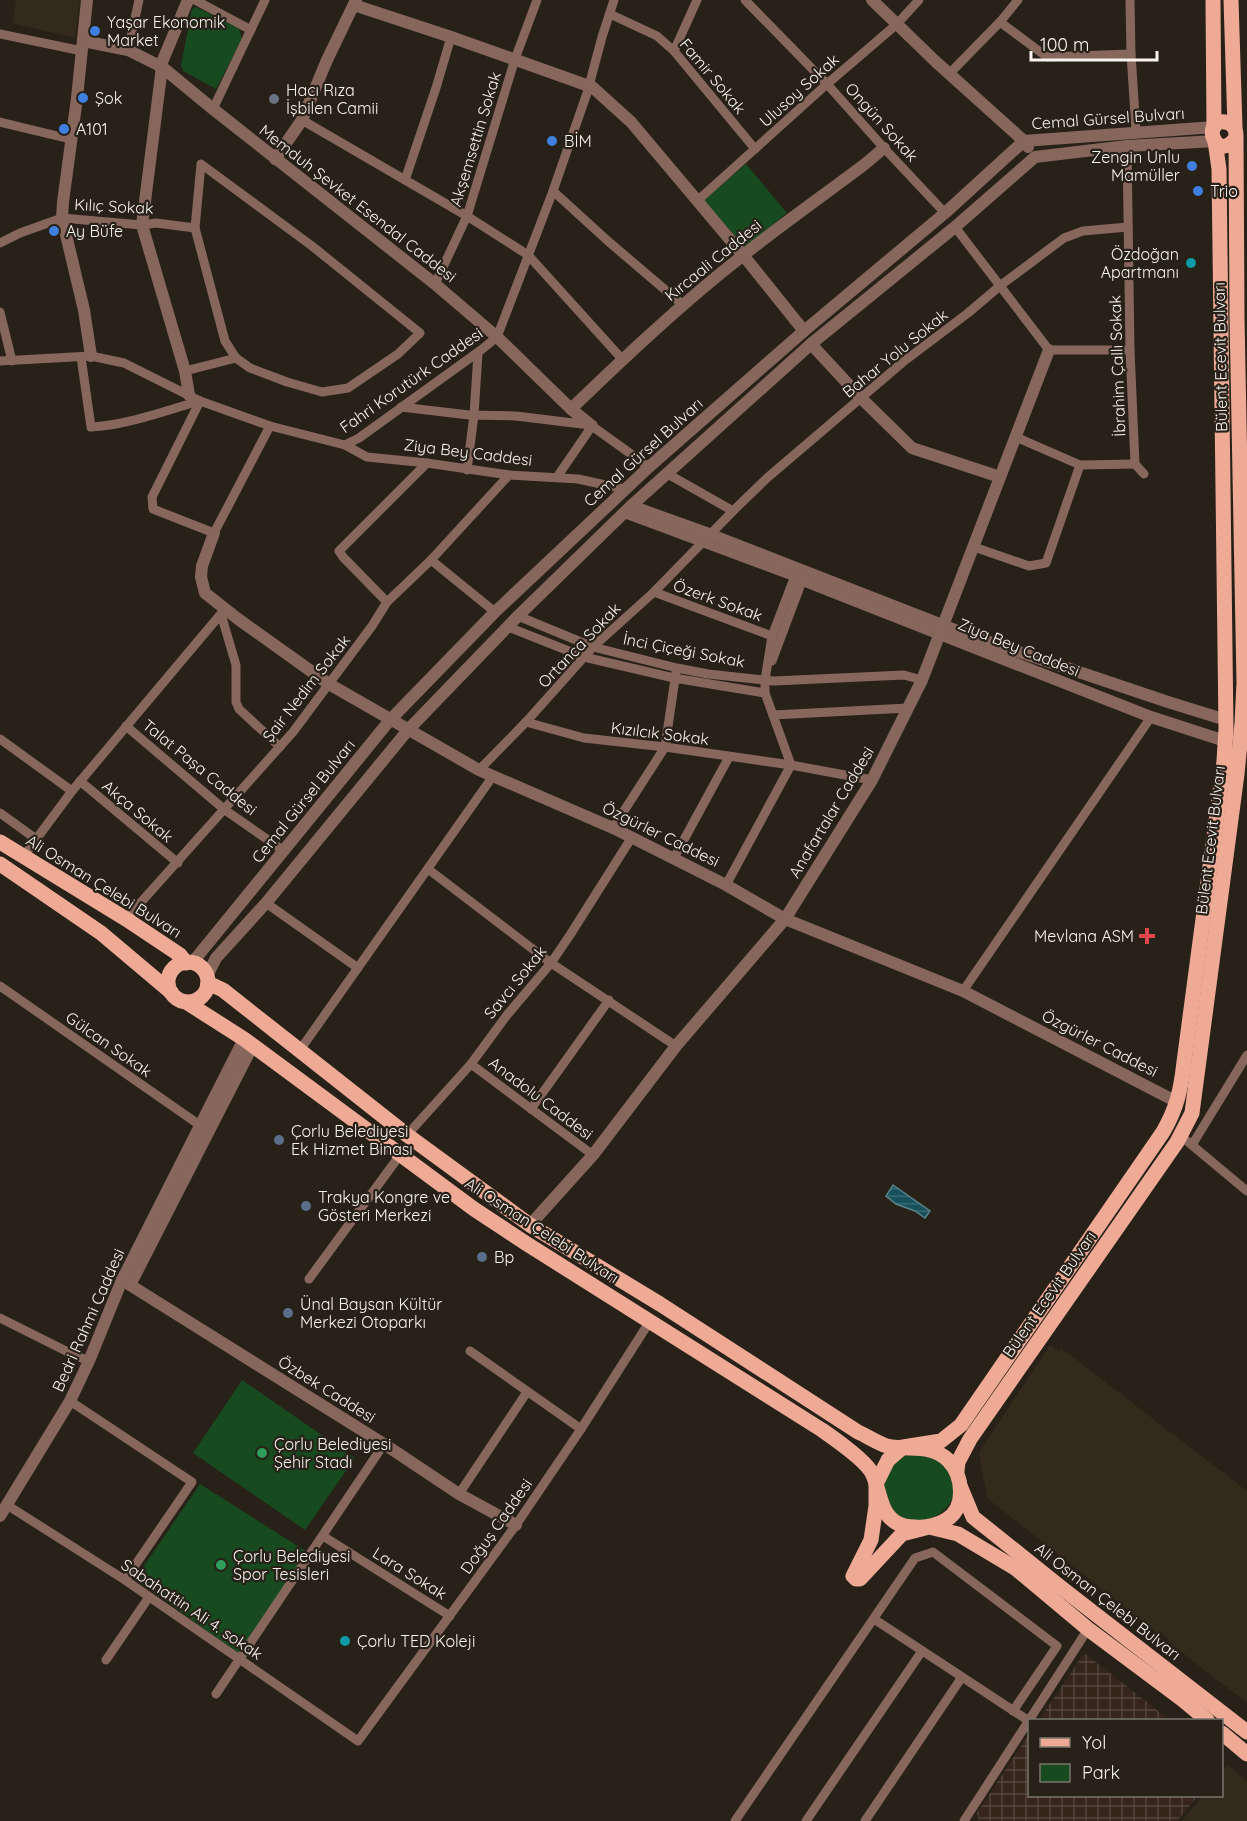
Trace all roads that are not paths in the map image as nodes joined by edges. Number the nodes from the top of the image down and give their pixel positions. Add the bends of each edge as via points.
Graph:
1 (87, 0) edge
2 (139, 0) edge
3 (188, 0) edge
4 (195, 0) edge
5 (265, 0) edge
6 (537, 0) edge
7 (614, 0) edge
8 (697, 0) edge
9 (745, 0) edge
10 (872, 0) edge
11 (919, 0) edge
12 (1018, 0) edge
13 (1130, 0) edge
14 (1213, 0) edge
15 (1231, 0) edge
16 (355, 2) edge
17 (610, 14) junction
18 (1000, 22) junction
19 (897, 24) junction
20 (251, 30) junction
21 (0, 34) edge
22 (451, 37) junction
23 (82, 46) junction
24 (128, 50) junction
25 (674, 51) junction
26 (1131, 54) junction
27 (515, 59) junction
28 (161, 67) junction
29 (950, 73) junction
30 (827, 84) junction
31 (589, 85) junction
32 (213, 109) junction
33 (302, 120) junction
34 (0, 122) edge
35 (1136, 131) junction
36 (1214, 134) junction
37 (1238, 134) edge
38 (70, 139) junction
39 (1024, 141) junction
40 (1127, 146) junction
41 (884, 148) junction
42 (754, 149) junction
43 (1035, 157) junction
44 (275, 159) junction
45 (405, 180) junction
46 (553, 191) junction
47 (697, 201) junction
48 (945, 213) junction
49 (467, 216) junction
50 (62, 218) junction
51 (142, 225) junction
52 (955, 227) junction
53 (1128, 227) junction
54 (195, 228) junction
55 (0, 243) edge
56 (528, 255) junction
57 (743, 255) junction
58 (435, 284) junction
59 (1001, 285) junction
60 (683, 305) junction
61 (0, 312) edge
62 (1242, 317) edge
63 (804, 331) junction
64 (497, 337) junction
65 (811, 344) junction
66 (1049, 350) junction
67 (1130, 351) junction
68 (478, 353) junction
69 (86, 356) junction
70 (236, 358) junction
71 (622, 359) junction
72 (12, 361) junction
73 (0, 362) edge
74 (185, 371) junction
75 (195, 398) junction
76 (861, 398) junction
77 (401, 407) junction
78 (571, 409) junction
79 (474, 415) junction
80 (591, 425) junction
81 (270, 426) junction
82 (1016, 436) junction
83 (345, 445) junction
84 (427, 463) junction
85 (1135, 464) junction
86 (1080, 465) junction
87 (650, 467) junction
88 (467, 470) junction
89 (666, 473) junction
90 (1143, 474) dead end
91 (509, 475) junction
92 (557, 477) junction
93 (1000, 477) junction
94 (624, 489) junction
95 (627, 509) junction
96 (733, 511) junction
97 (214, 533) junction
98 (705, 538) junction
99 (974, 547) junction
100 (431, 560) junction
101 (800, 574) junction
102 (654, 592) junction
103 (387, 602) junction
104 (223, 611) junction
105 (495, 612) junction
106 (518, 616) junction
107 (508, 627) junction
108 (942, 629) junction
109 (772, 636) junction
110 (593, 647) junction
111 (584, 657) junction
112 (677, 668) junction
113 (674, 678) junction
114 (765, 680) junction
115 (922, 680) junction
116 (329, 684) junction
117 (765, 693) junction
118 (908, 708) junction
119 (773, 715) junction
120 (1150, 717) junction
121 (390, 720) junction
122 (1226, 720) junction
123 (526, 722) junction
124 (126, 726) junction
125 (408, 730) junction
126 (0, 739) edge
127 (1225, 741) junction
128 (280, 747) junction
129 (665, 747) junction
130 (729, 757) junction
131 (791, 765) junction
132 (479, 770) junction
133 (493, 776) junction
134 (872, 780) junction
135 (80, 781) junction
136 (72, 791) junction
137 (225, 810) junction
138 (0, 813) edge
139 (613, 828) junction
140 (632, 837) junction
141 (36, 839) junction
142 (0, 842) edge
143 (284, 851) junction
144 (24, 857) junction
145 (674, 858) junction
146 (178, 863) junction
147 (0, 864) edge
148 (428, 869) junction
149 (726, 885) junction
150 (266, 903) junction
151 (126, 919) junction
152 (785, 919) junction
153 (189, 963) junction
154 (551, 963) junction
155 (358, 968) junction
156 (207, 979) junction
157 (0, 986) edge
158 (963, 990) junction
159 (171, 992) junction
160 (609, 1000) junction
161 (186, 1002) junction
162 (249, 1042) junction
163 (676, 1046) junction
164 (300, 1050) junction
165 (1247, 1055) edge
166 (471, 1064) junction
167 (1177, 1102) junction
168 (531, 1109) junction
169 (201, 1126) junction
170 (407, 1135) junction
171 (1186, 1140) junction
172 (400, 1155) junction
173 (593, 1155) junction
174 (1247, 1191) edge
175 (530, 1225) junction
176 (506, 1230) junction
177 (152, 1231) junction
178 (309, 1279) dead end
179 (126, 1282) junction
180 (0, 1318) edge
181 (650, 1321) junction
182 (470, 1351) dead end
183 (89, 1361) junction
184 (527, 1392) junction
185 (70, 1401) junction
186 (581, 1430) junction
187 (384, 1444) junction
188 (903, 1447) junction
189 (957, 1471) junction
190 (876, 1484) junction
191 (961, 1488) junction
192 (459, 1494) junction
193 (3, 1510) edge
194 (516, 1525) junction
195 (929, 1527) junction
196 (323, 1536) junction
197 (125, 1580) junction
198 (149, 1597) junction
199 (450, 1616) junction
200 (874, 1619) junction
201 (1088, 1629) junction
202 (922, 1651) junction
203 (240, 1659) junction
204 (106, 1660) dead end
205 (962, 1677) junction
206 (216, 1694) dead end
207 (1013, 1711) junction
208 (1030, 1719) edge
209 (1206, 1719) edge
210 (1028, 1720) edge
211 (1028, 1723) edge
212 (1247, 1732) edge
213 (1223, 1735) edge
214 (358, 1741) joint
215 (1247, 1754) edge
216 (740, 1819) edge
217 (806, 1821) edge
218 (865, 1821) edge
219 (964, 1821) edge

1 - 23 street
2 - 24 street
3 - 28 street
4 - 20 street
5 - 20 street
6 - 27 street, Akşemsettin Sokak
7 - 17 street, Fahri Korutürk Caddesi
8 - 25 street
9 - 30 street, Ongün Sokak
10 - 19 street
11 - 19 street, Ulusoy Sokak
12 - 18 street
13 - 26 street
14 - 36 main road
15 - 37 main road, Bülent Ecevit Bulvarı
16 - 22 street
16 - 33 street
17 - 25 street, Famir Sokak via 657,36
17 - 31 street, Fahri Korutürk Caddesi
18 - 26 street via 1047,57
18 - 29 street
19 - 29 street
19 - 30 street, Ulusoy Sokak
20 - 32 street
21 - 23 street
22 - 27 street
22 - 45 street
23 - 24 street, Memduh Şevket Esendal Caddesi
23 - 38 street
24 - 28 street, Memduh Şevket Esendal Caddesi
25 - 42 street, Famir Sokak
26 - 35 street
27 - 31 street
27 - 49 street, Akşemsettin Sokak
28 - 32 street, Memduh Şevket Esendal Caddesi
28 - 51 street
29 - 39 street
30 - 41 street, Ongün Sokak
30 - 42 street, Ulusoy Sokak
31 - 46 street, Fahri Korutürk Caddesi
31 - 47 street via 631,122
32 - 44 street, Memduh Şevket Esendal Caddesi
33 - 44 street
33 - 45 street
34 - 38 street
35 - 36 street, Cemal Gürsel Bulvarı
35 - 39 street, Cemal Gürsel Bulvarı
36 - 37 main road via 1218,144 1226,146
36 - 40 street, Cemal Gürsel Bulvarı
36 - 122 main road via 1219,169
37 - 62 main road, Bülent Ecevit Bulvarı
38 - 50 street
39 - 43 street
39 - 48 street, Cemal Gürsel Bulvarı
40 - 43 street, Cemal Gürsel Bulvarı
40 - 53 street, İbrahim Çallı Sokak
41 - 48 street, Ongün Sokak
41 - 57 street, Kırcaali Caddesi
42 - 47 street, Ulusoy Sokak
43 - 52 street, Cemal Gürsel Bulvarı
44 - 58 street, Memduh Şevket Esendal Caddesi
45 - 49 street
46 - 56 street, Fahri Korutürk Caddesi
46 - 60 street
47 - 57 street
48 - 63 street, Cemal Gürsel Bulvarı
49 - 56 street
49 - 58 street, Akşemsettin Sokak
50 - 51 street, Kılıç Sokak
50 - 55 street, Kılıç Sokak
50 - 69 street via 84,310
51 - 54 street, Kılıç Sokak
51 - 74 street
52 - 59 street
52 - 65 street, Cemal Gürsel Bulvarı
53 - 59 street, Bahar Yolu Sokak via 1083,231 1064,238
53 - 67 street, İbrahim Çallı Sokak
54 - 70 street via 225,341
54 - 70 street via 201,164 420,333 398,354 348,388 322,392 250,368
56 - 64 street, Fahri Korutürk Caddesi
56 - 71 street
57 - 60 street, Kırcaali Caddesi
57 - 63 street
58 - 64 street, Memduh Şevket Esendal Caddesi
59 - 66 street
59 - 76 street, Bahar Yolu Sokak
60 - 71 street, Kırcaali Caddesi
61 - 72 street
62 - 171 main road, Bülent Ecevit Bulvarı via 1242,723
63 - 87 street, Cemal Gürsel Bulvarı
64 - 68 street, Fahri Korutürk Caddesi
64 - 78 street, Memduh Şevket Esendal Caddesi
65 - 76 street
65 - 89 street, Cemal Gürsel Bulvarı
66 - 67 street
66 - 82 street, Anafartalar Caddesi
67 - 85 street, İbrahim Çallı Sokak
68 - 77 street, Fahri Korutürk Caddesi
68 - 79 street
69 - 72 street, Fahri Korutürk Caddesi
69 - 75 street, Fahri Korutürk Caddesi via 124,363
69 - 75 street via 92,427
70 - 74 street
71 - 78 street, Kırcaali Caddesi
72 - 73 street, Fahri Korutürk Caddesi
74 - 75 street
75 - 81 street, Fahri Korutürk Caddesi
75 - 97 street via 152,497 153,509
76 - 93 street via 912,448
76 - 96 street, Bahar Yolu Sokak
77 - 79 street
77 - 83 street, Fahri Korutürk Caddesi
78 - 80 street, Memduh Şevket Esendal Caddesi
79 - 80 street
79 - 88 street
80 - 87 street
80 - 92 street
81 - 83 street, Fahri Korutürk Caddesi
81 - 97 street
82 - 86 street
82 - 93 street, Anafartalar Caddesi
83 - 84 street, Ziya Bey Caddesi via 368,457
84 - 88 street, Ziya Bey Caddesi
84 - 103 street via 339,551
85 - 86 street
85 - 90 street
86 - 99 street via 1046,563 1029,566
87 - 94 street, Cemal Gürsel Bulvarı
88 - 91 street, Ziya Bey Caddesi
89 - 95 street, Cemal Gürsel Bulvarı
89 - 96 street
91 - 92 street, Ziya Bey Caddesi
91 - 100 street, Şair Nedim Sokak
92 - 94 street, Ziya Bey Caddesi
93 - 99 street, Anafartalar Caddesi
94 - 105 street, Cemal Gürsel Bulvarı
95 - 98 street, Ziya Bey Caddesi
95 - 106 street, Cemal Gürsel Bulvarı
96 - 98 street, Bahar Yolu Sokak
97 - 104 street, Özgürler Caddesi via 201,566 201,577 205,593
98 - 101 street, Ziya Bey Caddesi
98 - 102 street, Ortanca Sokak
99 - 108 street, Anafartalar Caddesi
100 - 103 street, Şair Nedim Sokak
100 - 105 street
101 - 108 street, Ziya Bey Caddesi
101 - 109 street
101 - 114 street
102 - 109 street, Özerk Sokak
102 - 110 street, Ortanca Sokak
103 - 116 street, Şair Nedim Sokak
104 - 116 street, Özgürler Caddesi
104 - 124 street
104 - 128 street via 236,665 236,702
105 - 121 street, Cemal Gürsel Bulvarı
106 - 107 street, Cemal Gürsel Bulvarı
106 - 110 street, İnci Çiçeği Sokak
107 - 111 street, İnci Çiçeği Sokak
107 - 125 street, Cemal Gürsel Bulvarı
108 - 115 street, Anafartalar Caddesi
108 - 120 street, Ziya Bey Caddesi
108 - 122 street, Ziya Bey Caddesi
109 - 114 street
110 - 111 street, Ortanca Sokak
110 - 112 street, İnci Çiçeği Sokak
111 - 113 street, İnci Çiçeği Sokak
111 - 123 street, Ortanca Sokak
112 - 113 street
112 - 114 street, İnci Çiçeği Sokak
113 - 117 street, İnci Çiçeği Sokak
113 - 129 street
114 - 115 street, İnci Çiçeği Sokak via 904,675
114 - 117 street
115 - 118 street, Anafartalar Caddesi
116 - 121 street, Özgürler Caddesi
116 - 128 street, Şair Nedim Sokak
117 - 119 street
118 - 119 street
118 - 134 street, Anafartalar Caddesi
119 - 131 street
120 - 127 street, Ziya Bey Caddesi
120 - 158 street
121 - 125 street, Özgürler Caddesi
121 - 143 street, Cemal Gürsel Bulvarı
122 - 127 main road
123 - 129 street, Kızılcık Sokak via 584,738
123 - 132 street, Ortanca Sokak
124 - 135 street
124 - 137 street, Talat Paşa Caddesi
125 - 132 street, Özgürler Caddesi
125 - 150 street, Cemal Gürsel Bulvarı
126 - 136 street
127 - 167 main road
128 - 137 street, Şair Nedim Sokak
129 - 130 street, Kızılcık Sokak
129 - 139 street
130 - 131 street, Kızılcık Sokak
130 - 145 street
131 - 134 street, Kızılcık Sokak
131 - 149 street
132 - 133 street, Özgürler Caddesi
133 - 139 street, Özgürler Caddesi
133 - 148 street
134 - 152 street, Anafartalar Caddesi
135 - 136 street
135 - 146 street, Akça Sokak
136 - 141 street
137 - 143 street, Talat Paşa Caddesi
137 - 146 street, Şair Nedim Sokak
138 - 141 street
139 - 140 street, Özgürler Caddesi
140 - 145 street, Özgürler Caddesi
140 - 154 street, Savcı Sokak
141 - 144 street
142 - 144 main road, Ali Osman Çelebi Bulvarı
143 - 153 street, Cemal Gürsel Bulvarı
144 - 151 main road, Ali Osman Çelebi Bulvarı
145 - 149 street, Özgürler Caddesi
146 - 151 street, Şair Nedim Sokak
147 - 159 main road via 101,933
148 - 154 street
148 - 155 street
149 - 152 street, Özgürler Caddesi
150 - 155 street
150 - 156 street, Cemal Gürsel Bulvarı via 216,958
151 - 153 main road, Ali Osman Çelebi Bulvarı
152 - 158 street, Özgürler Caddesi
152 - 163 street, Anafartalar Caddesi
153 - 156 main road via 199,966
153 - 159 main road via 179,964 170,974
154 - 160 street
154 - 166 street, Savcı Sokak
155 - 164 street
156 - 161 main road via 203,995
156 - 164 main road, Ali Osman Çelebi Bulvarı
157 - 169 street, Gülcan Sokak
158 - 167 street, Özgürler Caddesi
159 - 161 main road
160 - 163 street
160 - 168 street
161 - 162 main road, Ali Osman Çelebi Bulvarı
162 - 169 street, Bedri Rahmi Caddesi
162 - 172 main road, Ali Osman Çelebi Bulvarı
162 - 177 street, Bedri Rahmi Caddesi
163 - 173 street, Anafartalar Caddesi
164 - 170 main road, Ali Osman Çelebi Bulvarı
165 - 171 street
166 - 168 street, Anadolu Caddesi
166 - 170 street, Savcı Sokak
167 - 188 main road via 1162,1132 961,1425 941,1441
168 - 173 street, Anadolu Caddesi
169 - 177 street, Bedri Rahmi Caddesi
170 - 175 main road, Ali Osman Çelebi Bulvarı
171 - 174 street
171 - 189 main road, Bülent Ecevit Bulvarı via 975,1431
172 - 176 main road, Ali Osman Çelebi Bulvarı
172 - 178 street
173 - 175 street, Anafartalar Caddesi
175 - 176 street
175 - 188 main road, Ali Osman Çelebi Bulvarı via 858,1432 886,1446
176 - 181 main road, Ali Osman Çelebi Bulvarı
177 - 179 street, Bedri Rahmi Caddesi
179 - 183 street, Bedri Rahmi Caddesi
179 - 187 street, Özbek Caddesi
180 - 183 street
181 - 186 street, Doğuş Caddesi
181 - 190 main road, Ali Osman Çelebi Bulvarı via 822,1430 873,1472
182 - 184 street
183 - 185 street, Bedri Rahmi Caddesi
184 - 186 street
184 - 192 street
185 - 193 street, Bedri Rahmi Caddesi
185 - 197 street via 192,1482
186 - 194 street, Doğuş Caddesi
187 - 192 street, Özbek Caddesi
187 - 196 street
188 - 189 main road via 936,1450
188 - 190 main road via 888,1460
189 - 191 main road
190 - 195 main road via 883,1507 897,1523
190 - 195 main road via 871,1540 854,1578 862,1577 902,1534
191 - 195 main road via 959,1502 948,1520
191 - 212 main road, Ali Osman Çelebi Bulvarı via 973,1517
192 - 194 street, Özbek Caddesi
193 - 197 street, Sabahattin Ali 4. sokak
194 - 199 street, Doğuş Caddesi
195 - 201 main road, Ali Osman Çelebi Bulvarı via 958,1534 994,1554
196 - 199 street, Lara Sokak
196 - 203 street
197 - 198 street, Sabahattin Ali 4. sokak
198 - 203 street, Sabahattin Ali 4. sokak
198 - 204 street
199 - 214 street, Doğuş Caddesi
200 - 202 street
200 - 207 street via 915,1558 933,1552 1057,1646
200 - 216 street
201 - 208 street
201 - 209 main road, Ali Osman Çelebi Bulvarı
202 - 205 street
202 - 217 street
203 - 206 street
203 - 214 street, Sabahattin Ali 4. sokak
205 - 207 street
205 - 218 street
207 - 210 street
211 - 219 street
213 - 215 main road

